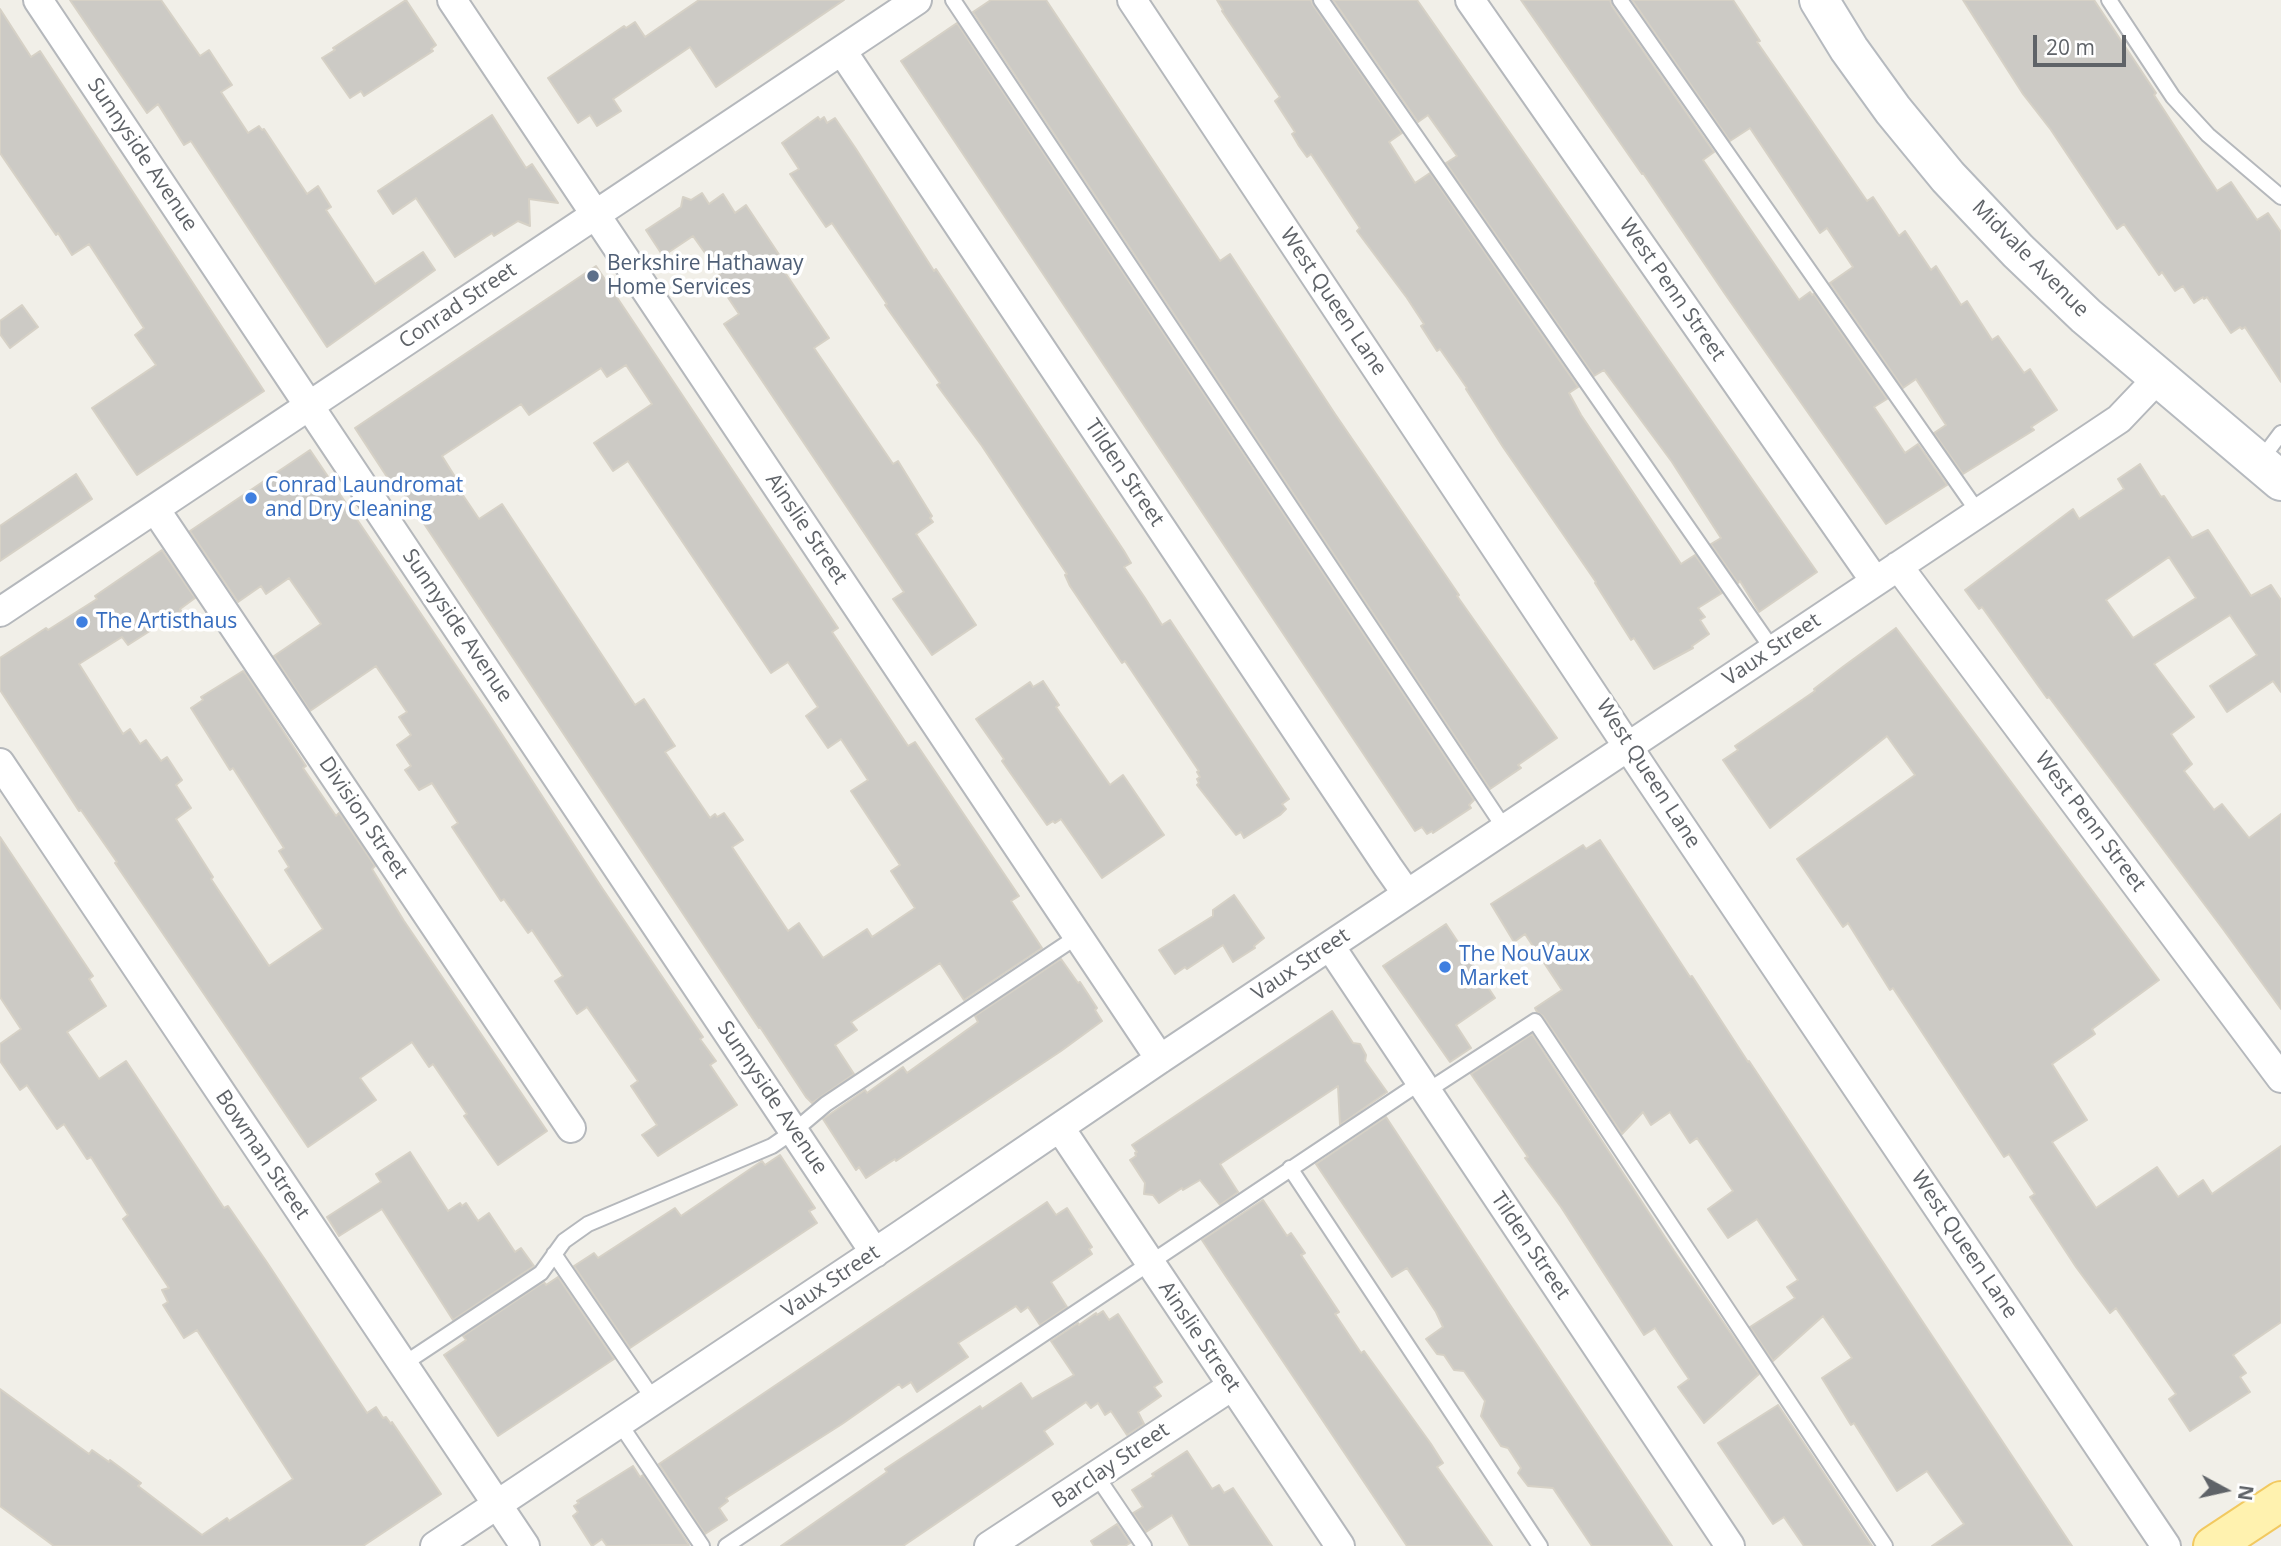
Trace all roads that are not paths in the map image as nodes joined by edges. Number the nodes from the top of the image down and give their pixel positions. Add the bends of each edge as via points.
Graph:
1 (38, 0) edge
2 (452, 0) edge
3 (917, 0) edge
4 (953, 0) edge
5 (1132, 0) edge
6 (1321, 0) edge
7 (1470, 0) edge
8 (1620, 0) edge
9 (1819, 0) edge
10 (2109, 0) edge
11 (888, 8) edge
12 (842, 51) junction
13 (2281, 197) edge
14 (596, 214) junction
15 (2160, 377) junction
16 (309, 405) junction
17 (2274, 459) edge
18 (155, 509) junction
19 (1978, 512) junction
20 (1886, 573) junction
21 (0, 612) edge
22 (1773, 650) junction
23 (1629, 746) junction
24 (0, 763) edge
25 (1505, 829) junction
26 (1408, 894) junction
27 (1078, 936) junction
28 (1330, 946) junction
29 (1160, 1059) junction
30 (2281, 1078) edge
31 (1424, 1087) junction
32 (571, 1128) dead end
33 (1059, 1128) junction
34 (794, 1131) junction
35 (1290, 1168) junction
36 (875, 1253) junction
37 (554, 1254) junction
38 (1150, 1263) junction
39 (402, 1365) junction
40 (1232, 1385) junction
41 (654, 1400) junction
42 (620, 1424) junction
43 (1096, 1475) junction
44 (2281, 1501) edge
45 (498, 1504) junction
46 (435, 1546) edge
47 (525, 1546) edge
48 (702, 1546) edge
49 (726, 1546) edge
50 (989, 1546) edge
51 (1144, 1546) edge
52 (1340, 1546) edge
53 (1540, 1546) edge
54 (1730, 1546) edge
55 (1885, 1546) edge
56 (2166, 1546) edge
57 (2213, 1546) edge

1 - 16 street, Sunnyside Avenue
2 - 14 street, Ainslie Street
3 - 11 street, Conrad Street
4 - 25 lane
5 - 23 street, West Queen Lane
6 - 22 lane
7 - 20 street, West Penn Street
8 - 19 lane
9 - 15 street, Midvale Avenue via 1849,49 1948,177 2086,316
10 - 13 lane via 2173,97 2208,135
11 - 12 street, Conrad Street
12 - 14 street, Conrad Street
12 - 26 street, Tilden Street
14 - 16 street, Conrad Street
14 - 27 street, Ainslie Street
15 - 17 street, Midvale Avenue
15 - 19 street, Vaux Street via 2119,419
16 - 18 street, Conrad Street
16 - 34 street, Sunnyside Avenue
18 - 21 street, Conrad Street
18 - 32 street, Division Street
19 - 20 street, Vaux Street
20 - 22 street, Vaux Street
20 - 30 street, West Penn Street
22 - 23 street, Vaux Street
23 - 25 street, Vaux Street
23 - 56 street, West Queen Lane
24 - 39 street, Bowman Street
25 - 26 street, Vaux Street
26 - 28 street, Vaux Street
27 - 29 street, Ainslie Street
27 - 34 lane via 827,1104
28 - 29 street, Vaux Street
28 - 31 street, Tilden Street
29 - 33 street, Vaux Street
31 - 35 lane
31 - 54 street, Tilden Street
31 - 55 lane via 1535,1021
33 - 36 street, Vaux Street
33 - 38 street, Ainslie Street
34 - 36 street, Sunnyside Avenue
34 - 37 lane via 772,1146 589,1224
35 - 38 lane
35 - 53 lane
36 - 41 street, Vaux Street
37 - 39 lane via 541,1273
37 - 41 lane
38 - 40 street, Ainslie Street
38 - 49 lane
39 - 45 street, Bowman Street
40 - 43 street, Barclay Street
40 - 52 street, Ainslie Street
41 - 42 street, Vaux Street
42 - 45 street, Vaux Street
42 - 48 lane
43 - 50 street, Barclay Street
43 - 51 lane
44 - 57 main road
45 - 46 street, Vaux Street
45 - 47 street, Bowman Street

